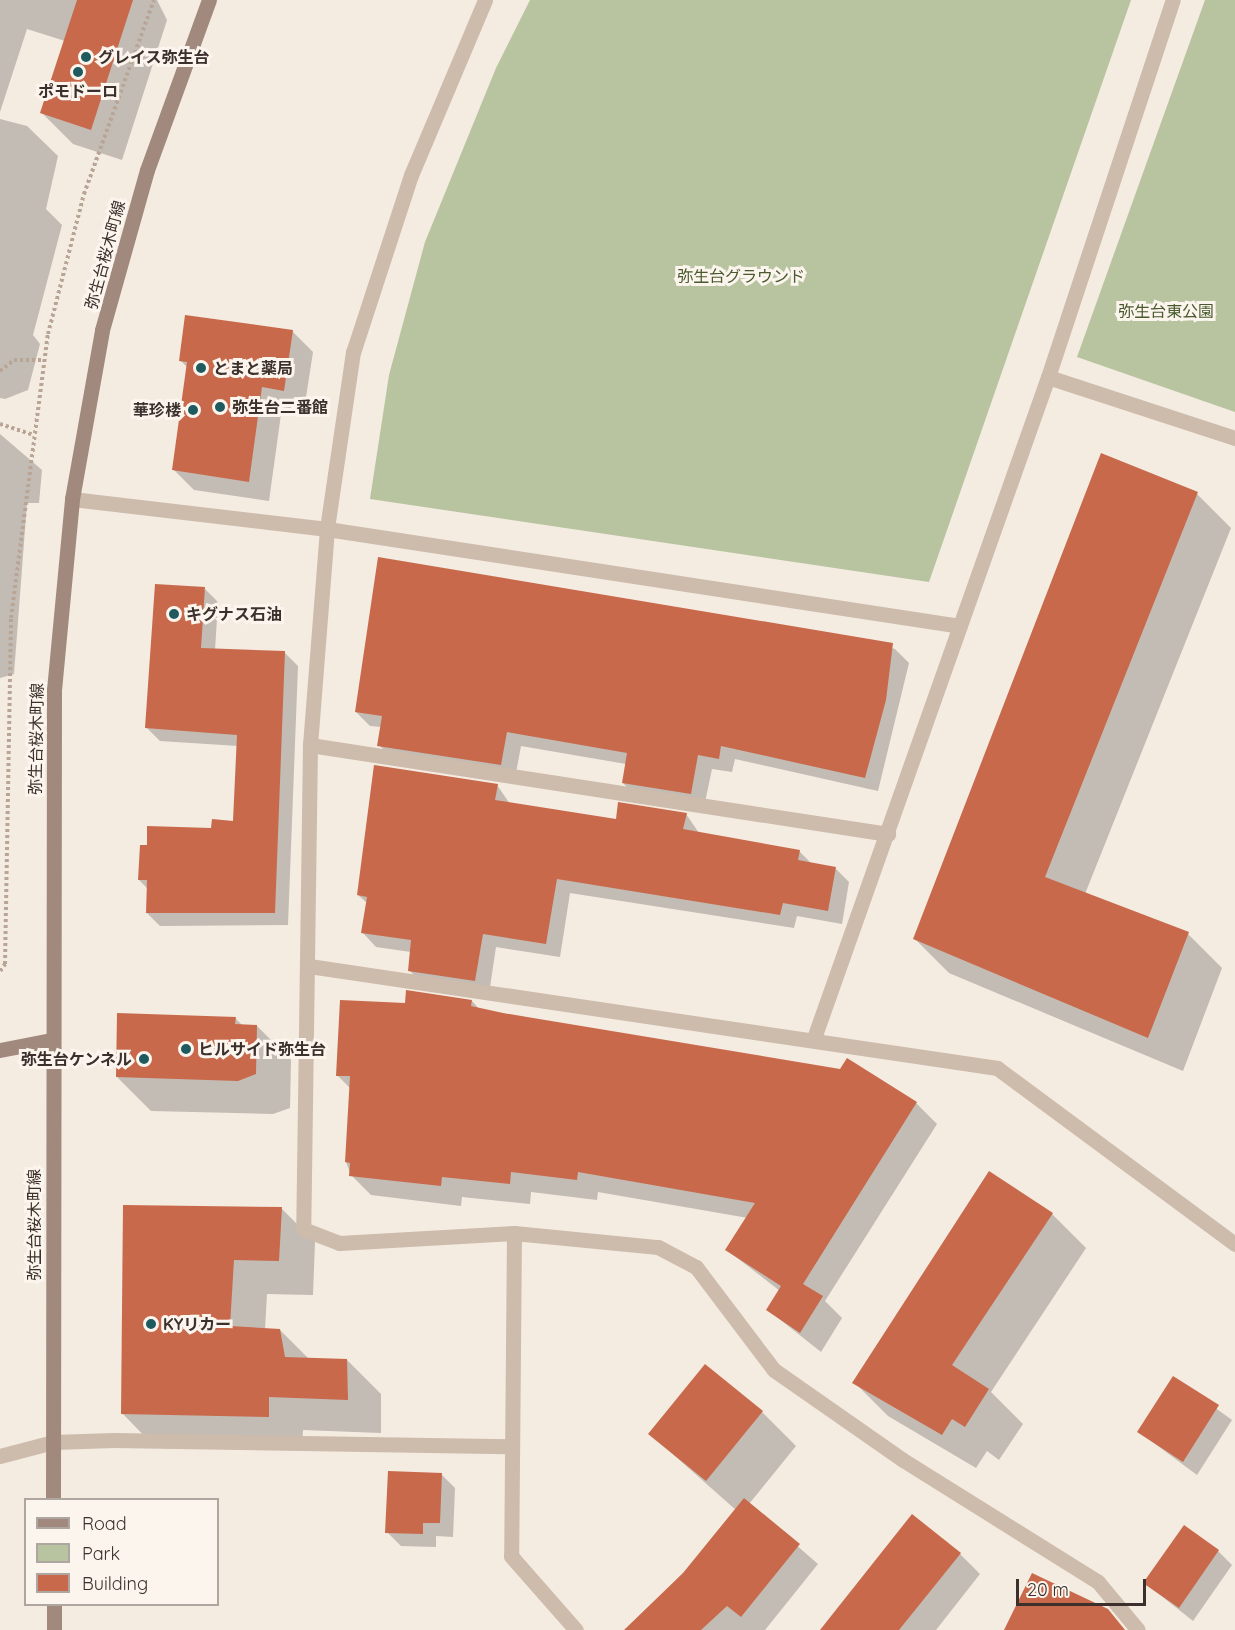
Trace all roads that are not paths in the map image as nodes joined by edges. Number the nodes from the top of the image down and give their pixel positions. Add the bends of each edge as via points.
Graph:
1 (209, 0) edge
2 (485, 0) edge
3 (1173, 0) edge
4 (1048, 377) junction
5 (1235, 438) edge
6 (72, 499) junction
7 (327, 529) junction
8 (960, 626) junction
9 (309, 745) junction
10 (888, 834) junction
11 (309, 966) junction
12 (814, 1038) junction
13 (52, 1040) junction
14 (0, 1050) edge
15 (514, 1233) junction
16 (1235, 1244) edge
17 (53, 1442) junction
18 (509, 1446) junction
19 (0, 1455) edge
20 (53, 1498) edge
21 (54, 1606) edge
22 (54, 1630) edge
23 (576, 1630) edge
24 (1138, 1630) edge

1 - 6 main road, 弥生台桜木町線 via 147,170 102,330
2 - 7 street via 411,175 353,352
3 - 4 street
4 - 5 street
4 - 8 street
6 - 7 street
6 - 13 main road, 弥生台桜木町線 via 54,690
7 - 8 street
7 - 9 street
8 - 10 street
9 - 10 street
9 - 11 street
10 - 12 street
11 - 12 street
11 - 15 street via 303,1229 339,1243
12 - 16 street via 997,1068
13 - 14 main road
13 - 17 main road, 弥生台桜木町線
15 - 18 street
15 - 24 street via 658,1246 696,1267 774,1370 903,1460 1098,1582
17 - 18 street
17 - 19 street
17 - 20 main road, 弥生台桜木町線
18 - 23 street via 511,1556
21 - 22 main road

